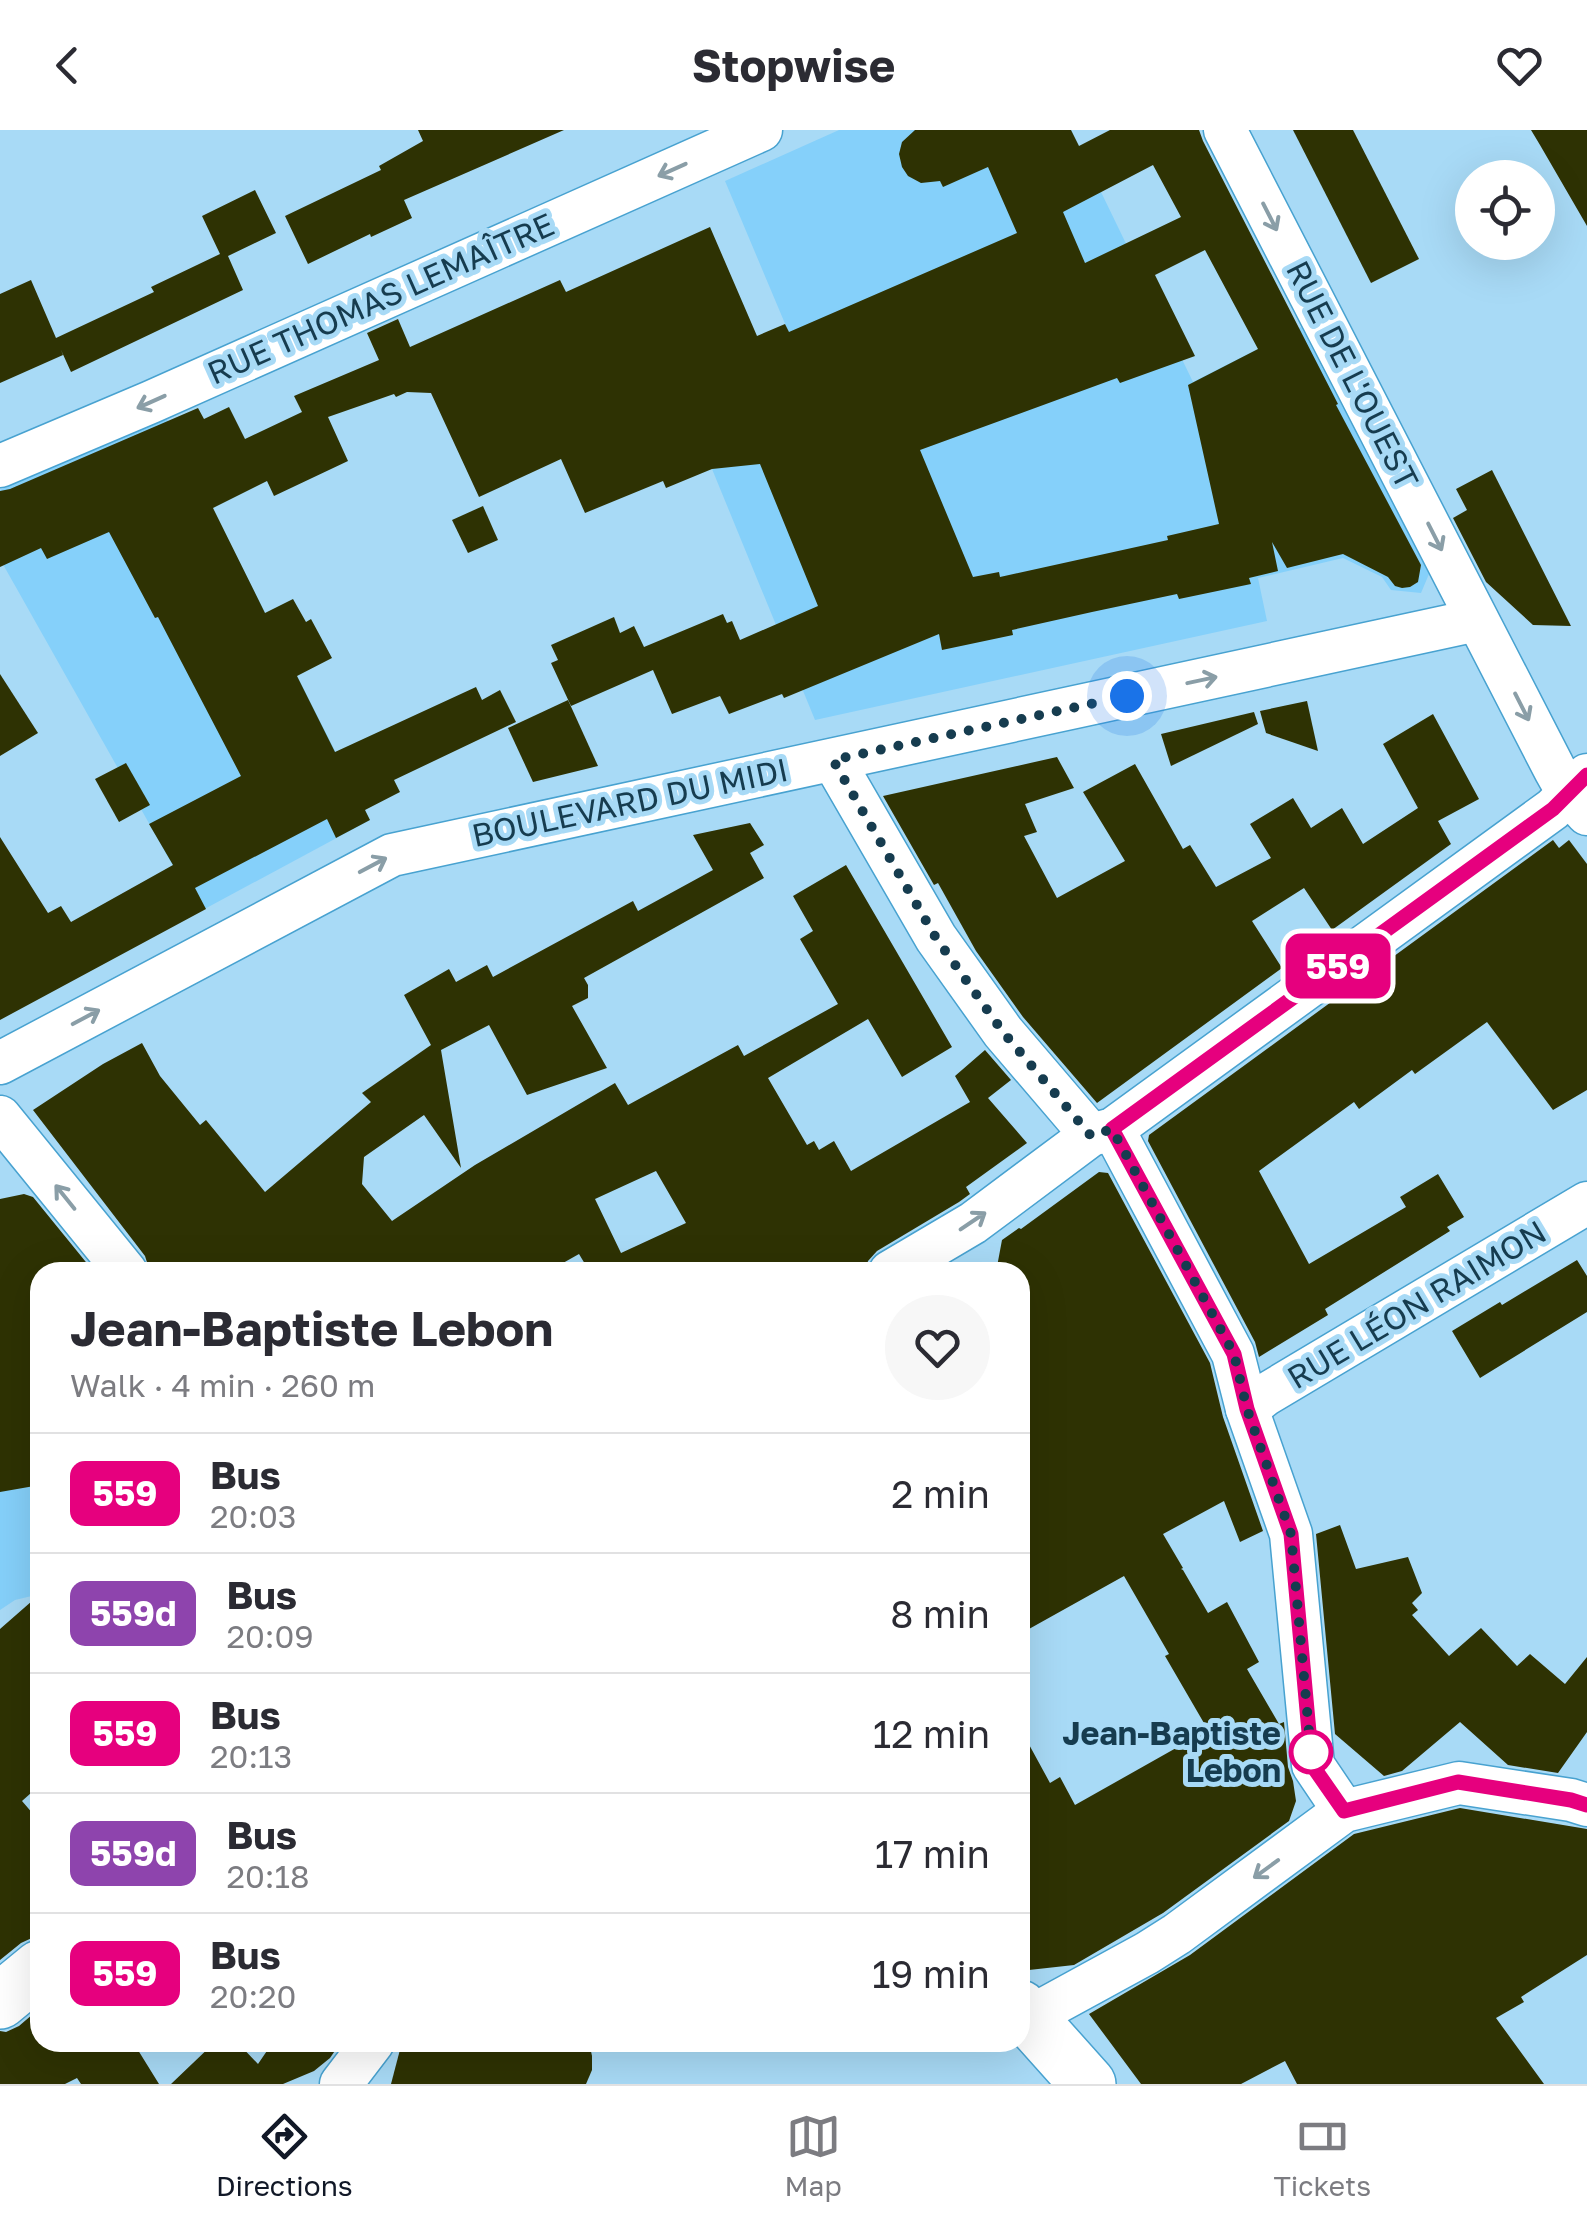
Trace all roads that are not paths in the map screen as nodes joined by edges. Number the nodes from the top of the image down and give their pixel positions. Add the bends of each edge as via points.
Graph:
1 (761, 130) edge
2 (1225, 130) edge
3 (0, 466) edge
4 (1477, 620) junction
5 (833, 760) junction
6 (1580, 794) edge
7 (0, 1063) edge
8 (0, 1117) edge
9 (1102, 1132) junction
10 (1587, 1203) edge
11 (118, 1262) edge
12 (907, 1262) edge
13 (1247, 1409) junction
14 (1582, 1792) edge
15 (1344, 1811) junction
16 (30, 1976) edge
17 (0, 2002) edge
18 (1030, 2010) edge
19 (1030, 2020) edge
20 (365, 2052) edge
21 (341, 2084) edge
22 (1088, 2084) edge

1 -> 3 street, RUE THOMAS LEMAÎTRE
2 -> 4 street, RUE DE L'OUEST
5 -> 4 street, BOULEVARD DU MIDI
4 -> 6 street, RUE DE L'OUEST
7 -> 5 street, BOULEVARD DU MIDI via 392,855
5 - 9 street via 936,938 1003,1032
6 - 9 street
11 -> 8 street
12 -> 9 street
9 - 13 street via 1234,1354
10 - 13 street, RUE LÉON RAIMON
13 - 15 street via 1291,1534 1312,1765
14 - 15 street via 1458,1782
15 -> 18 street via 1178,1934
16 - 17 street
19 - 22 street
20 - 21 street

